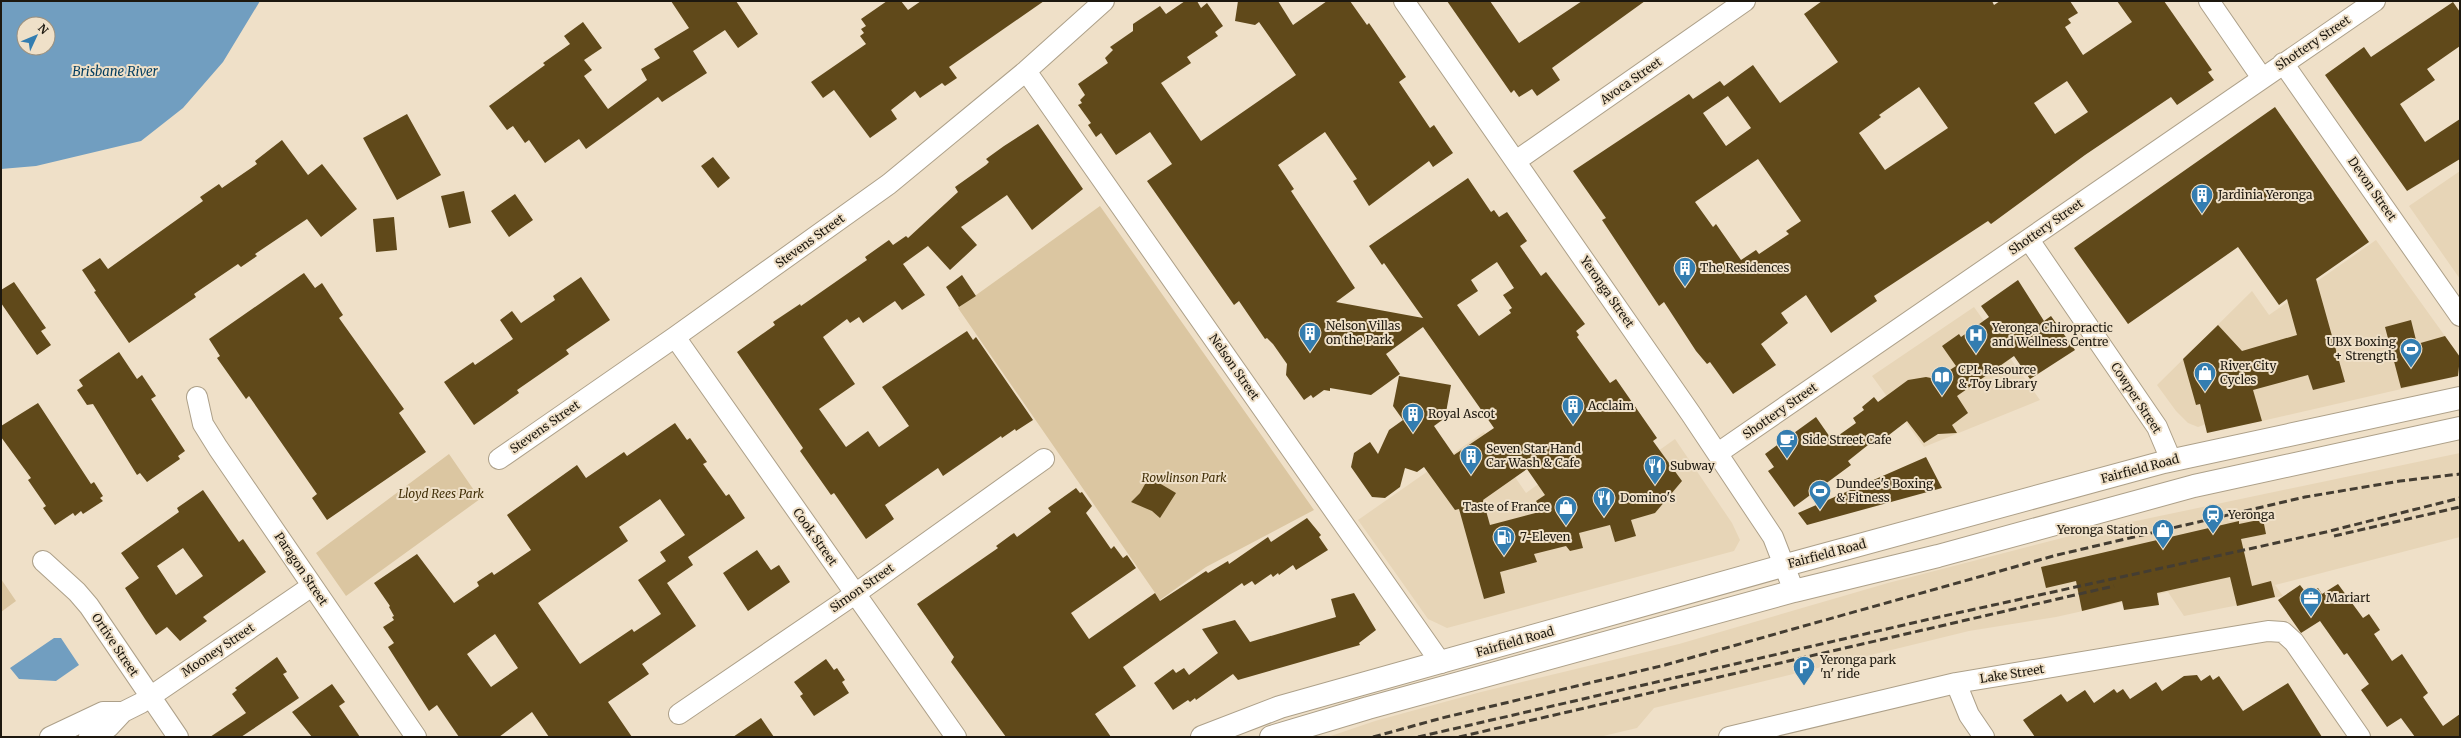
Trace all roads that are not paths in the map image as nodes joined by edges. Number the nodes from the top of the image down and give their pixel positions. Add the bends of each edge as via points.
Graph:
1 (1104, 1) edge
2 (1404, 1) edge
3 (1745, 1) edge
4 (2209, 1) edge
5 (2375, 1) edge
6 (2283, 63) junction
7 (1026, 71) junction
8 (2262, 78) junction
9 (1516, 161) junction
10 (2029, 240) junction
11 (2460, 316) edge
12 (675, 337) junction
13 (197, 397) dead end
14 (2460, 398) edge
15 (2460, 428) edge
16 (1718, 453) junction
17 (499, 458) dead end
18 (1044, 459) dead end
19 (2171, 460) junction
20 (43, 561) dead end
21 (1786, 565) junction
22 (312, 586) junction
23 (1794, 591) junction
24 (855, 594) junction
25 (1441, 663) junction
26 (1956, 683) junction
27 (150, 696) junction
28 (123, 712) junction
29 (678, 714) dead end
30 (50, 737) edge
31 (89, 737) edge
32 (178, 737) edge
33 (416, 737) edge
34 (956, 737) edge
35 (1202, 737) edge
36 (1271, 737) edge
37 (1729, 737) edge
38 (1984, 737) edge
39 (2360, 737) edge

1 - 7 street, Stevens Street
2 - 9 street, Yeronga Street
3 - 9 street, Avoca Street
4 - 8 street
5 - 6 street, Shottery Street
6 - 8 street, Shottery Street
6 - 11 street, Devon Street
7 - 12 street, Stevens Street via 889,184
7 - 25 street, Nelson Street
8 - 10 street, Shottery Street
9 - 16 street, Yeronga Street
10 - 16 street, Shottery Street
10 - 19 street, Cowper Street via 2158,427
12 - 17 street, Stevens Street
12 - 24 street, Cook Street
13 - 22 street, Paragon Street via 199,414 209,434
14 - 19 main road, Fairfield Road
15 - 23 main road, Fairfield Road via 2194,486 1938,556
16 - 21 street, Yeronga Street via 1773,537
18 - 24 street, Simon Street
19 - 21 main road, Fairfield Road
20 - 27 street, Ortive Street via 89,606
21 - 23 street, Yeronga Street
21 - 25 main road, Fairfield Road
22 - 27 street, Mooney Street
22 - 33 street, Paragon Street
23 - 36 main road, Fairfield Road
24 - 29 street, Simon Street
24 - 34 street, Cook Street
25 - 35 main road, Fairfield Road via 1280,707
26 - 37 street, Lake Street
26 - 38 street via 1969,715
26 - 39 street, Lake Street via 2268,631 2283,632 2294,642
27 - 28 street, Mooney Street
27 - 32 street, Ortive Street
28 - 30 street via 103,712
28 - 31 street, Mooney Street via 109,727

